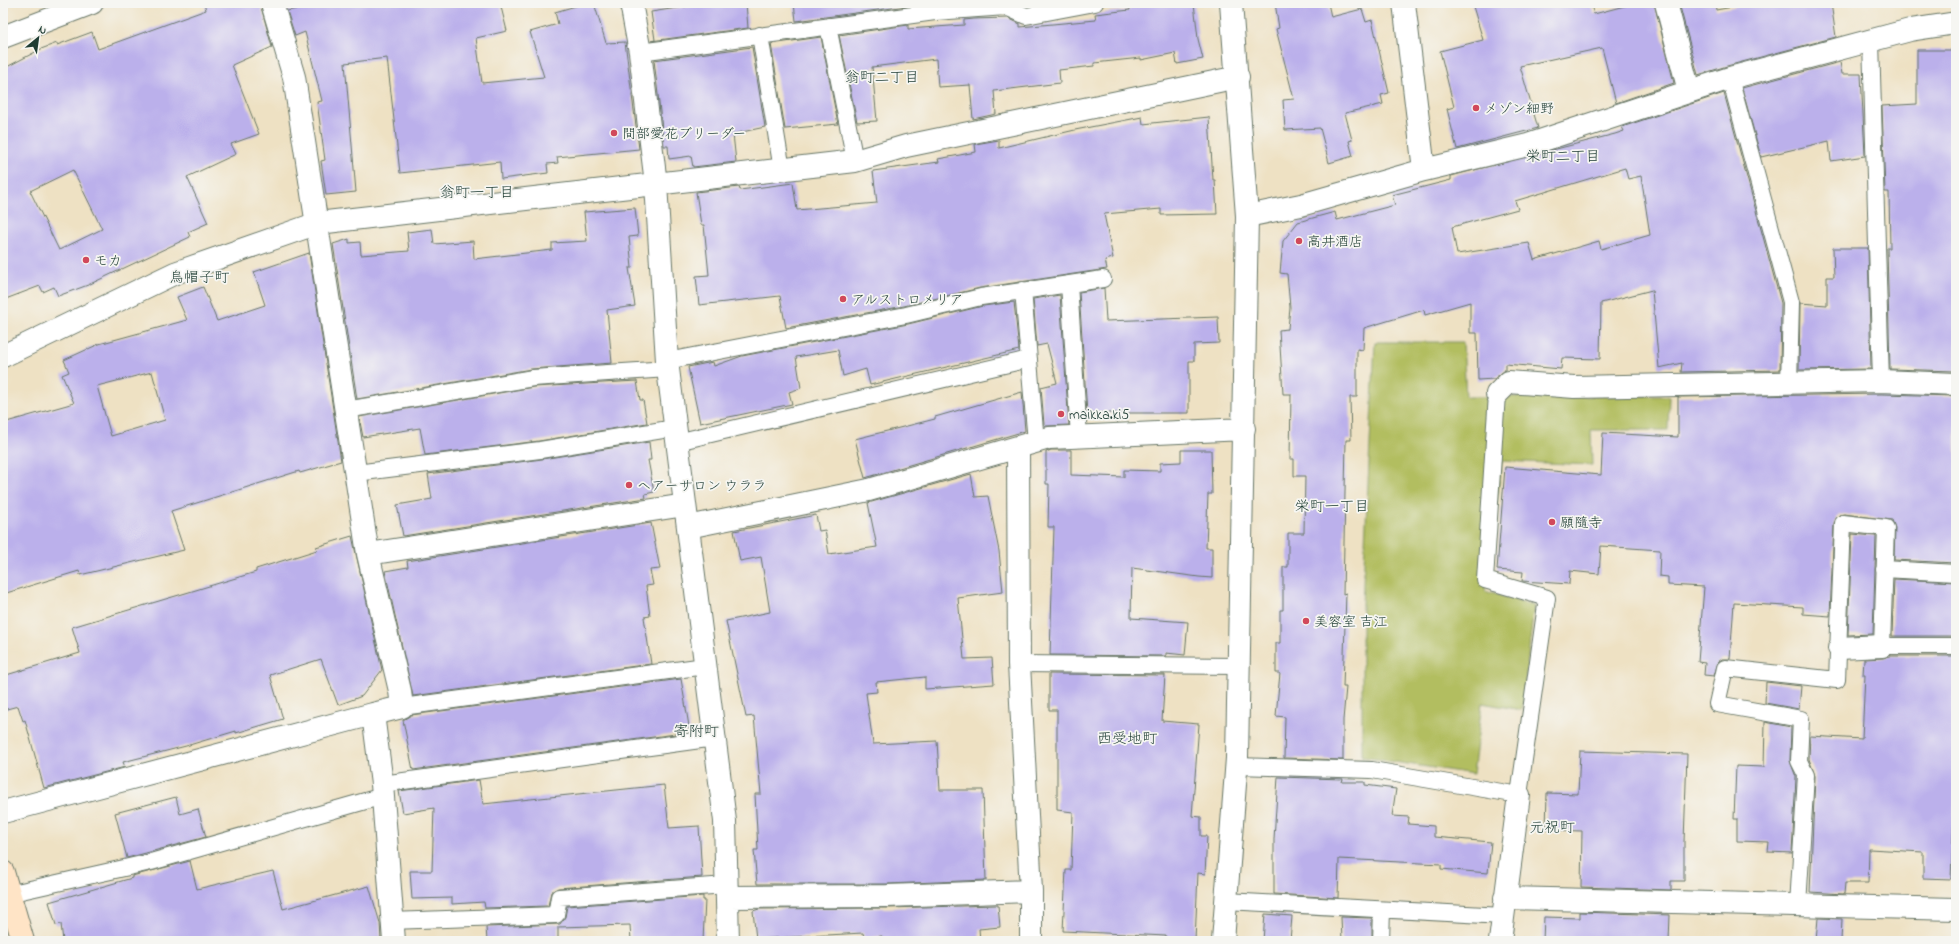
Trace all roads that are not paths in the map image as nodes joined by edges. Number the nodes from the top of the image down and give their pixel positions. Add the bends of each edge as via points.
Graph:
1 (92, 3) edge
2 (272, 3) edge
3 (631, 3) edge
4 (1095, 3) edge
5 (1231, 3) edge
6 (1404, 3) edge
7 (1666, 3) edge
8 (1956, 22) edge
9 (828, 26) junction
10 (760, 35) junction
11 (3, 37) edge
12 (1871, 41) junction
13 (640, 52) junction
14 (1238, 77) junction
15 (1730, 78) junction
16 (1689, 91) junction
17 (855, 161) junction
18 (782, 170) junction
19 (1424, 170) junction
20 (656, 184) junction
21 (1247, 216) junction
22 (318, 223) junction
23 (1103, 279) dead end
24 (1069, 284) junction
25 (1023, 290) junction
26 (3, 356) edge
27 (1029, 360) junction
28 (667, 365) junction
29 (1881, 381) junction
30 (1789, 384) junction
31 (1956, 384) edge
32 (1498, 394) joint
33 (346, 410) junction
34 (1244, 429) junction
35 (676, 435) junction
36 (1079, 437) junction
37 (1027, 445) junction
38 (356, 473) junction
39 (685, 505) junction
40 (688, 526) junction
41 (368, 554) junction
42 (1884, 569) junction
43 (1956, 573) edge
44 (1882, 646) junction
45 (1956, 646) edge
46 (1839, 648) junction
47 (1019, 664) junction
48 (705, 666) junction
49 (1239, 666) junction
50 (402, 708) junction
51 (373, 714) junction
52 (715, 738) junction
53 (1237, 766) junction
54 (383, 790) junction
55 (1519, 795) junction
56 (3, 812) edge
57 (3, 872) edge
58 (1031, 890) junction
59 (727, 891) junction
60 (8, 894) junction
61 (1226, 901) junction
62 (1798, 905) junction
63 (1504, 907) junction
64 (1956, 909) edge
65 (1382, 910) junction
66 (393, 931) edge
67 (23, 941) edge
68 (728, 941) edge
69 (1031, 941) edge
70 (1223, 941) edge
71 (1381, 941) edge
72 (1500, 941) edge

1 - 11 street
2 - 22 street via 294,77
3 - 13 street
4 - 9 lane via 1026,16 1006,7 935,12
5 - 14 street
6 - 19 street
7 - 16 street
8 - 12 street via 1910,30
9 - 10 lane
9 - 17 lane
10 - 13 lane
10 - 18 lane
12 - 15 street
12 - 29 lane
13 - 20 street
14 - 17 street via 906,146
14 - 21 street
15 - 16 street
15 - 30 lane via 1791,302
16 - 19 street via 1528,145
17 - 18 street
18 - 20 street
19 - 21 street via 1301,205
20 - 22 street
20 - 28 street
21 - 34 street
22 - 26 street via 175,273
22 - 33 street
23 - 24 lane
24 - 25 lane
24 - 36 lane
25 - 27 lane
25 - 28 lane
27 - 35 lane
27 - 37 lane
28 - 33 lane via 533,378
28 - 35 street
29 - 30 street
29 - 31 street
30 - 32 street via 1574,387 1509,382
32 - 55 lane via 1485,580 1547,598
33 - 38 street
34 - 36 street
34 - 49 street
35 - 38 lane
35 - 39 street
36 - 37 street via 1049,438
37 - 40 street via 869,490
37 - 47 street
38 - 41 street
39 - 40 street
39 - 41 street
40 - 48 street
41 - 50 street
42 - 43 lane
42 - 44 lane
42 - 46 lane via 1886,528 1843,523
44 - 45 lane
44 - 46 street
46 - 62 lane via 1837,680 1725,668 1717,704 1801,719 1799,761 1806,775
47 - 49 lane
47 - 58 street
48 - 50 lane
48 - 52 street
49 - 53 street
50 - 51 street
51 - 54 street
51 - 56 street
52 - 54 lane
52 - 59 street via 725,821
53 - 55 lane via 1372,770
53 - 61 street
54 - 60 lane via 151,862
54 - 66 street
55 - 63 street
57 - 60 street
58 - 59 street via 886,896
58 - 69 street
59 - 66 lane via 559,897 556,915
59 - 68 street
60 - 67 street
61 - 65 lane
61 - 70 street
62 - 63 street
62 - 64 street
63 - 65 lane
63 - 72 street
65 - 71 lane

